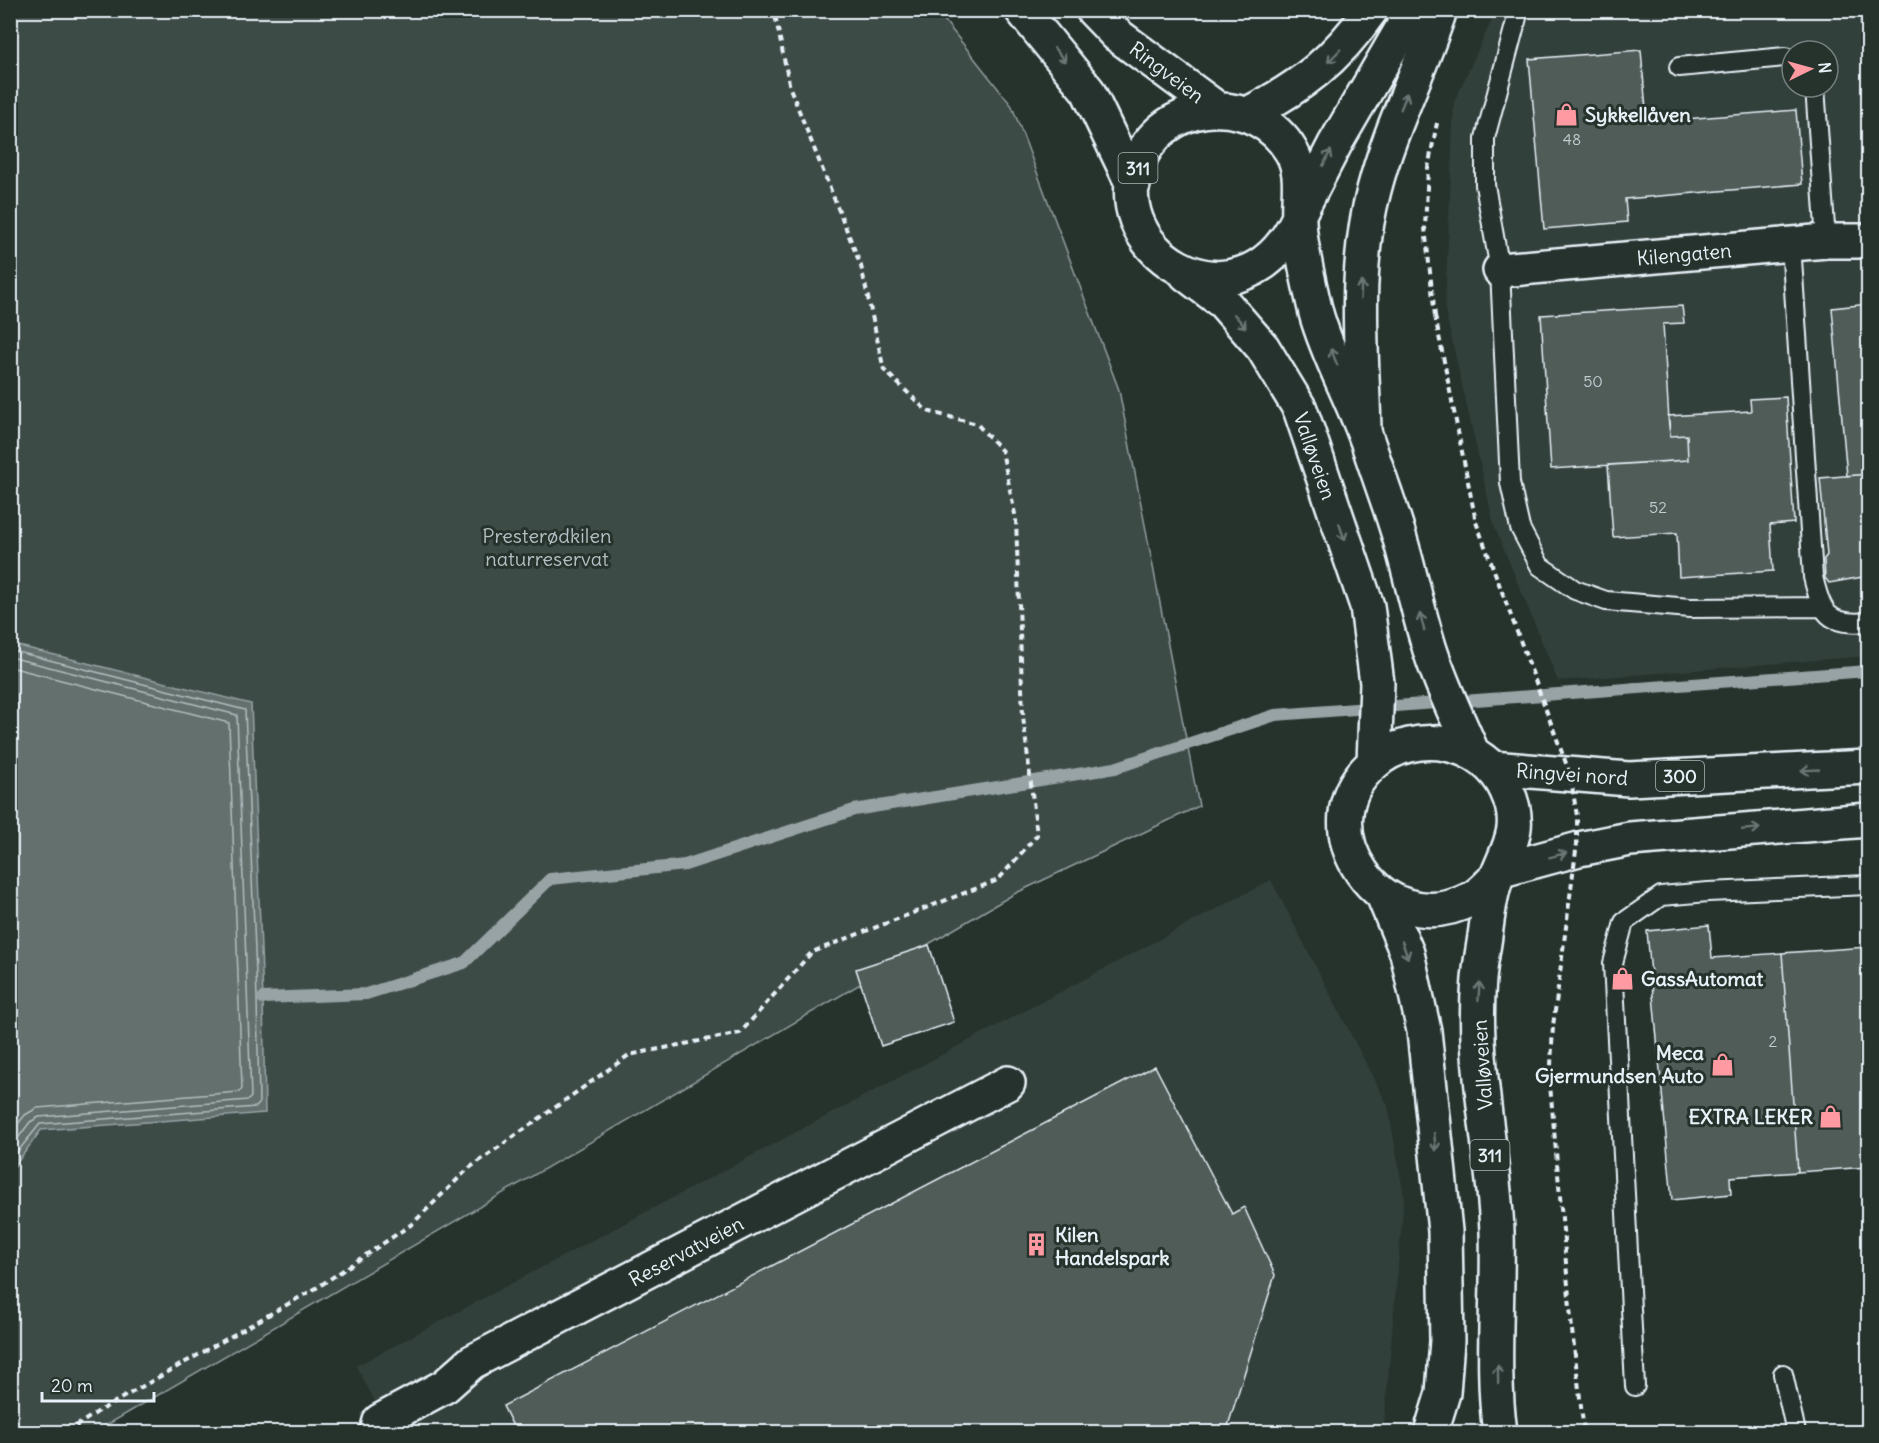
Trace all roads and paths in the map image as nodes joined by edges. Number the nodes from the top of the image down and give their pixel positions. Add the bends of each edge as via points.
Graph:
1 (774, 10) edge
2 (1022, 10) edge
3 (1094, 10) edge
4 (1371, 10) edge
5 (1413, 10) edge
6 (1440, 10) edge
7 (1519, 10) edge
8 (1780, 57) edge
9 (1679, 67) dead end
10 (1816, 99) edge
11 (1216, 108) junction
12 (1248, 114) junction
13 (1439, 118) dead end
14 (1133, 184) junction
15 (1299, 214) junction
16 (1826, 241) junction
17 (1869, 241) edge
18 (1791, 244) junction
19 (1179, 269) junction
20 (1500, 270) junction
21 (1364, 432) junction
22 (1820, 607) junction
23 (1869, 622) edge
24 (1374, 748) junction
25 (1475, 749) junction
26 (1869, 767) edge
27 (1869, 820) edge
28 (1499, 874) junction
29 (1869, 885) edge
30 (1383, 896) junction
31 (1008, 1083) dead end
32 (1783, 1374) dead end
33 (1635, 1386) dead end
34 (67, 1432) edge
35 (377, 1432) edge
36 (1431, 1432) edge
37 (1500, 1432) edge
38 (1584, 1432) edge
39 (1796, 1432) edge

1 - 34 path via 790,88 861,266 884,370 927,411 977,424 1002,451 1016,519 1023,716 1037,835 998,880 812,951 740,1032 629,1054 468,1169 402,1231 318,1287
2 -> 14 main road, Ringveien / 311 via 1088,91
3 - 11 main road, Ringveien / 311 via 1117,35
4 -> 12 main road via 1322,69 1284,96
15 -> 5 main road
21 -> 6 main road via 1360,292 1365,235 1373,191 1393,128
7 - 20 lane via 1485,138 1485,185
8 - 9 lane
10 - 16 lane
11 - 12 main road, Ringveien / 311
11 - 14 main road, Ringveien / 311 via 1185,114 1160,130 1141,155
12 - 15 main road, Ringveien / 311 via 1273,129 1292,153 1301,180
13 - 38 path, bridge via 1428,168 1425,228 1435,316 1476,522 1570,774 1576,816 1577,843 1553,1026 1550,1085
14 - 19 main road, Ringveien / 311 via 1138,225 1156,251
15 - 19 main road, Ringveien / 311 via 1287,241 1271,259 1250,271 1227,278 1203,277
21 -> 15 main road via 1317,315
16 - 17 main road, Kilengaten
16 - 18 main road, Kilengaten
18 - 20 main road, Kilengaten
18 - 22 lane via 1813,577
19 -> 24 main road, Valløveien / 311 via 1223,302 1263,348 1300,409 1367,606 1377,683
20 - 22 lane via 1510,483 1520,528 1540,566 1575,590 1606,600 1690,608
25 -> 21 main road, 311 via 1428,643 1400,537
22 - 23 lane via 1836,620
24 - 25 main road, Valløveien / 311 via 1439,741
24 - 30 main road, Valløveien / 311 via 1346,816 1348,846 1361,874
26 -> 25 main road, Ringvei nord / 300 via 1629,779
25 - 28 main road, Valløveien / 311 via 1508,791 1514,818 1512,845
28 -> 27 main road via 1580,849 1630,839
28 - 30 main road, Valløveien / 311 via 1472,899 1443,909 1412,908
37 -> 28 main road, Valløveien / 311 via 1497,1229 1477,1021 1482,954
29 - 33 lane via 1661,896 1624,922 1613,963
30 -> 36 main road, Valløveien / 311 via 1407,952 1424,1031 1445,1231 1447,1341 1443,1393
31 - 35 main road, Reservatveien via 472,1362 446,1386 380,1421
32 - 39 lane

